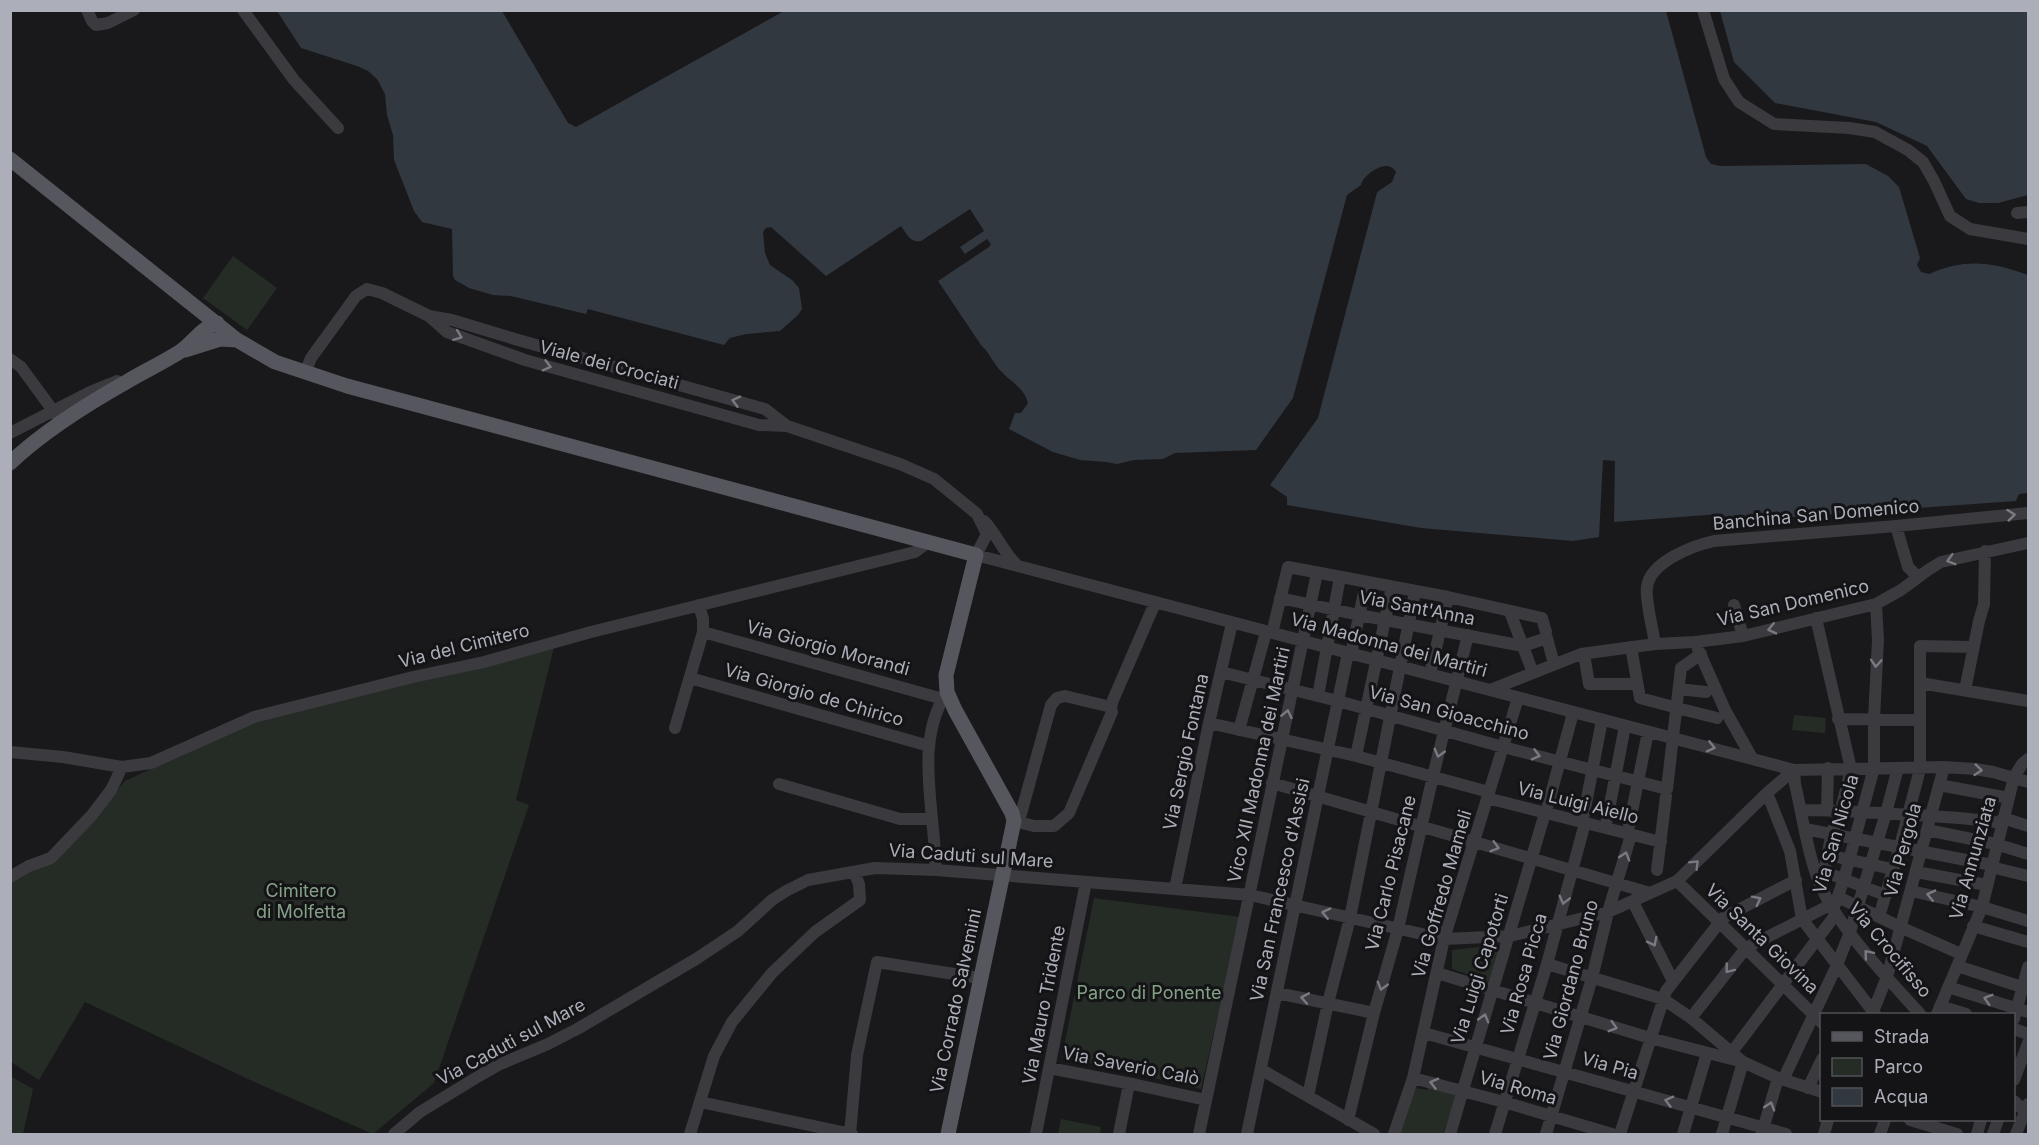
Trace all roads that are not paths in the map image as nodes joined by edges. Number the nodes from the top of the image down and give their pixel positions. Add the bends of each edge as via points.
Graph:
1 (134, 10) edge
2 (243, 10) edge
3 (1702, 10) edge
4 (88, 11) edge
5 (338, 128) dead end
6 (10, 159) edge
7 (2027, 236) edge
8 (199, 308) junction
9 (217, 323) junction
10 (197, 340) junction
11 (237, 340) junction
12 (10, 359) edge
13 (305, 373) junction
14 (58, 417) junction
15 (10, 433) edge
16 (10, 463) edge
17 (977, 513) junction
18 (2028, 513) edge
19 (1896, 526) junction
20 (992, 530) junction
21 (927, 543) junction
22 (2028, 543) edge
23 (1985, 551) junction
24 (983, 557) junction
25 (1017, 566) junction
26 (1317, 573) junction
27 (1918, 577) junction
28 (1340, 578) junction
29 (1365, 582) junction
30 (1392, 587) junction
31 (1415, 592) junction
32 (1448, 597) junction
33 (1281, 598) junction
34 (1155, 603) junction
35 (1876, 604) junction
36 (699, 605) junction
37 (1310, 605) junction
38 (1734, 605) dead end
39 (1334, 610) junction
40 (1510, 612) junction
41 (1359, 615) junction
42 (1816, 618) junction
43 (1385, 620) junction
44 (1232, 623) junction
45 (1409, 624) junction
46 (1441, 630) junction
47 (703, 632) junction
48 (1269, 633) junction
49 (1468, 635) junction
50 (1547, 635) junction
51 (1743, 636) junction
52 (1302, 641) junction
53 (1695, 642) junction
54 (1655, 644) junction
55 (1523, 646) junction
56 (1631, 647) junction
57 (1973, 647) junction
58 (1327, 648) junction
59 (1350, 654) junction
60 (1584, 654) junction
61 (1701, 654) junction
62 (1376, 660) junction
63 (1554, 664) junction
64 (1401, 667) junction
65 (1221, 672) junction
66 (1533, 673) junction
67 (1430, 674) junction
68 (690, 678) junction
69 (1253, 680) junction
70 (1457, 681) junction
71 (1920, 683) junction
72 (1637, 684) junction
73 (1292, 689) junction
74 (1679, 689) junction
75 (1490, 690) junction
76 (1965, 690) junction
77 (1706, 692) dead end
78 (945, 695) junction
79 (1318, 696) junction
80 (1518, 698) junction
81 (1338, 701) junction
82 (2028, 701) edge
83 (1111, 707) junction
84 (1673, 707) junction
85 (1366, 709) junction
86 (1573, 713) junction
87 (1391, 716) junction
88 (1717, 718) dead end
89 (1838, 718) junction
90 (1874, 719) junction
91 (1602, 720) junction
92 (1919, 720) junction
93 (1209, 723) junction
94 (1625, 726) junction
95 (675, 728) dead end
96 (1239, 730) junction
97 (1445, 730) junction
98 (1648, 732) junction
99 (1673, 738) junction
100 (1282, 739) junction
101 (929, 746) junction
102 (1503, 747) junction
103 (1328, 750) junction
104 (10, 752) edge
105 (1356, 756) junction
106 (1752, 758) junction
107 (2028, 759) edge
108 (1560, 761) junction
109 (1381, 763) junction
110 (122, 767) junction
111 (1828, 768) junction
112 (1874, 768) junction
113 (1898, 768) junction
114 (1944, 768) junction
115 (1851, 769) junction
116 (1920, 769) junction
117 (1592, 770) junction
118 (1794, 770) junction
119 (1433, 776) junction
120 (1615, 776) junction
121 (2014, 777) junction
122 (1638, 782) junction
123 (2028, 782) edge
124 (1272, 783) junction
125 (779, 784) dead end
126 (1939, 785) junction
127 (1666, 793) junction
128 (1767, 793) junction
129 (1488, 795) junction
130 (1318, 796) junction
131 (2009, 798) junction
132 (1546, 809) junction
133 (1801, 810) junction
134 (1827, 810) junction
135 (1841, 810) junction
136 (1862, 810) junction
137 (1370, 812) junction
138 (1886, 813) junction
139 (1908, 814) junction
140 (1931, 815) junction
141 (932, 819) junction
142 (1584, 819) junction
143 (1607, 820) dead end
144 (1014, 821) junction
145 (2003, 821) junction
146 (1422, 826) junction
147 (2028, 826) edge
148 (1805, 829) junction
149 (1630, 830) junction
150 (1926, 830) junction
151 (1832, 832) junction
152 (1855, 837) junction
153 (1474, 841) junction
154 (1661, 842) junction
155 (1876, 843) junction
156 (1996, 844) junction
157 (1900, 846) junction
158 (1921, 851) junction
159 (2028, 854) edge
160 (1828, 855) junction
161 (1531, 858) junction
162 (1849, 860) junction
163 (1870, 864) junction
164 (1991, 866) junction
165 (1892, 869) junction
166 (936, 870) junction
167 (1572, 870) junction
168 (1658, 870) dead end
169 (854, 872) junction
170 (1825, 872) junction
171 (1916, 872) junction
172 (1004, 875) junction
173 (2028, 876) edge
174 (10, 877) edge
175 (1844, 879) junction
176 (1796, 880) junction
177 (1677, 881) junction
178 (1086, 882) junction
179 (1616, 884) junction
180 (1987, 885) junction
181 (1821, 887) junction
182 (1864, 887) junction
183 (1175, 889) junction
184 (1911, 891) junction
185 (1650, 893) junction
186 (1250, 895) junction
187 (1885, 895) junction
188 (1633, 902) junction
189 (1295, 906) junction
190 (1834, 907) junction
191 (1858, 907) junction
192 (1982, 907) junction
193 (1608, 912) junction
194 (1879, 917) junction
195 (1350, 918) junction
196 (1802, 919) junction
197 (2028, 921) edge
198 (1718, 922) junction
199 (1558, 924) junction
200 (1973, 926) junction
201 (1900, 927) junction
202 (1398, 929) junction
203 (1850, 932) junction
204 (1510, 936) junction
205 (1816, 938) junction
206 (1444, 939) junction
207 (2028, 942) edge
208 (1746, 948) junction
209 (1959, 960) junction
210 (1547, 964) junction
211 (1837, 965) junction
212 (2028, 967) edge
213 (1437, 973) junction
214 (1887, 977) junction
215 (980, 978) junction
216 (1592, 978) junction
217 (1673, 981) junction
218 (1783, 984) junction
219 (1948, 987) junction
220 (2026, 988) edge
221 (1491, 990) junction
222 (1277, 993) junction
223 (1662, 999) junction
224 (1328, 1003) junction
225 (1535, 1003) junction
226 (1939, 1010) edge
227 (1374, 1013) junction
228 (1872, 1013) edge
229 (1873, 1013) edge
230 (1919, 1013) edge
231 (1959, 1013) edge
232 (2020, 1013) edge
233 (1579, 1017) junction
234 (1691, 1018) junction
235 (1817, 1019) edge
236 (1424, 1033) junction
237 (1650, 1038) junction
238 (1476, 1048) junction
239 (2024, 1050) edge
240 (1707, 1053) junction
241 (1732, 1053) junction
242 (1518, 1059) junction
243 (1820, 1061) edge
244 (1743, 1062) junction
245 (1049, 1068) junction
246 (1262, 1070) junction
247 (1565, 1072) junction
248 (2015, 1075) edge
249 (1413, 1078) junction
250 (1780, 1079) junction
251 (1129, 1084) junction
252 (1808, 1088) junction
253 (1463, 1090) junction
254 (1634, 1092) junction
255 (1820, 1092) edge
256 (1308, 1096) junction
257 (1206, 1100) junction
258 (700, 1102) junction
259 (1504, 1102) junction
260 (1691, 1107) junction
261 (2027, 1111) edge
262 (1551, 1116) junction
263 (1727, 1118) junction
264 (1348, 1120) junction
265 (1915, 1121) edge
266 (1762, 1131) edge
267 (1936, 1131) edge
268 (394, 1134) edge
269 (690, 1134) edge
270 (851, 1134) edge
271 (948, 1134) edge
272 (1036, 1134) edge
273 (1119, 1134) edge
274 (1203, 1134) edge
275 (1247, 1134) edge
276 (1374, 1134) edge
277 (1394, 1134) edge
278 (1450, 1134) edge
279 (1495, 1134) edge
280 (1546, 1134) edge
281 (1612, 1134) edge
282 (1620, 1134) edge
283 (1683, 1134) edge
284 (1722, 1134) edge
285 (1786, 1134) edge
286 (1957, 1134) edge
287 (2016, 1134) edge

1 - 4 street via 96,25
2 - 5 street via 279,62
3 - 7 street via 1724,79 1739,102 1774,124 1849,128 1883,135 1923,162 1950,216 1970,229
6 - 8 main road
8 - 9 main road
8 - 10 main road
9 - 10 main road via 213,335
9 - 11 main road
10 - 11 main road
10 - 14 main road
11 - 13 main road via 268,359
12 - 14 street via 21,367
13 - 17 street, Viale dei Crociati via 311,358 358,293 367,289 429,316 447,332 525,360 759,425 787,426 900,464 934,478
13 - 21 main road
14 - 15 street
14 - 16 main road
17 - 20 street, Viale dei Crociati
17 - 24 street via 987,534
19 -> 18 street, Banchina San Domenico
19 - 27 street via 1908,567
19 - 54 street, Banchina San Domenico via 1714,541 1685,549 1649,577 1646,589
20 - 24 street via 996,546
20 - 25 street, Viale dei Crociati
21 - 24 main road
21 - 36 street, Via del Cimitero via 915,552
22 - 23 street, Via San Domenico
23 -> 27 street, Via San Domenico via 1941,562
23 - 57 street via 1984,604
24 - 25 street, Via Madonna dei Martiri
24 - 78 main road via 946,675
25 - 34 street, Via Madonna dei Martiri
26 - 28 street
26 - 33 street via 1288,567
26 - 37 street, Vico XII Madonna dei Martiri
27 - 35 street, Via San Domenico
28 - 29 street
28 - 39 street
29 - 30 street
29 - 41 street, Via San Francesco d'Assisi
30 - 31 street
30 - 43 street
31 - 32 street
31 - 45 street
32 - 40 street
32 - 46 street
33 - 37 street, Via Sant'Anna
33 - 48 street
34 - 44 street, Via Madonna dei Martiri
34 - 83 street
35 - 42 street, Via San Domenico
35 -> 90 street, Via San Nicola
36 - 47 street
36 - 110 street, Via del Cimitero via 254,717 151,763
37 - 39 street, Via Sant'Anna
37 - 52 street, Vico XII Madonna dei Martiri
38 - 51 street
39 - 41 street, Via Sant'Anna
39 - 58 street
40 - 50 street via 1542,618
40 - 55 street
41 - 43 street, Via Sant'Anna
41 - 59 street, Via San Francesco d'Assisi
42 -> 51 street, Via San Domenico
42 - 89 street
43 - 45 street, Via Sant'Anna
43 - 62 street
44 - 48 street, Via Madonna dei Martiri
44 - 65 street, Via Sergio Fontana
45 - 46 street, Via Sant'Anna
45 - 64 street
46 - 49 street, Via Sant'Anna
46 - 67 street
47 - 68 street
47 - 78 street, Via Giorgio Morandi
48 - 52 street, Via Madonna dei Martiri
48 - 69 street
49 - 55 street, Via Sant'Anna
49 - 70 street, Via Carlo Pisacane
50 - 55 street, Via Sant'Anna
50 - 63 street
51 - 53 street, Via San Domenico
52 - 58 street, Via Madonna dei Martiri
52 - 73 street, Vico XII Madonna dei Martiri
53 - 54 street, Via San Domenico
53 - 61 street
54 - 56 street, Via San Domenico
55 - 66 street
56 - 60 street, Via San Domenico
56 - 72 street
57 - 71 street via 1920,646
57 - 76 street
58 - 59 street, Via Madonna dei Martiri
58 - 79 street
59 - 62 street, Via Madonna dei Martiri
59 - 81 street, Via San Francesco d'Assisi
60 - 63 street, Via San Domenico
60 - 72 street via 1589,684
61 - 74 street via 1681,668
61 - 106 street via 1725,710
62 - 64 street, Via Madonna dei Martiri
62 - 85 street
63 - 66 street, Via San Domenico
64 - 67 street, Via Madonna dei Martiri
64 - 87 street
65 - 69 street, Via San Gioacchino
65 - 93 street, Via Sergio Fontana
66 - 75 street, Via San Domenico
67 - 70 street, Via Madonna dei Martiri
68 - 95 street
68 - 101 street, Via Giorgio de Chirico
69 - 73 street, Via San Gioacchino
69 - 96 street
70 - 75 street, Via Madonna dei Martiri
70 - 97 street, Via Carlo Pisacane
71 - 76 street
71 - 92 street
72 - 84 street via 1640,698
73 - 79 street, Via San Gioacchino
100 -> 73 street, Vico XII Madonna dei Martiri
74 - 77 street
74 - 84 street
75 - 80 street, Via Madonna dei Martiri
76 - 82 street
78 - 101 street via 932,725
78 - 144 main road
79 - 81 street, Via San Gioacchino
80 - 86 street, Via Madonna dei Martiri
80 - 102 street, Via Goffredo Mameli
81 - 85 street, Via San Gioacchino
81 - 103 street, Via San Francesco d'Assisi
83 - 144 street via 1069,813 1054,826
83 - 144 street via 1065,696 1051,705 1021,814
84 - 88 street
84 - 99 street
85 - 87 street, Via San Gioacchino
85 - 105 street
86 - 91 street, Via Madonna dei Martiri
86 - 108 street, Via Luigi Capotorti
87 - 97 street, Via San Gioacchino
87 - 109 street
89 - 90 street
89 - 115 street
90 - 92 street
90 - 112 street, Via San Nicola
91 - 94 street, Via Madonna dei Martiri
91 - 117 street, Via Rosa Picca
92 - 116 street
93 - 96 street, Via Luigi Aiello
93 - 183 street, Via Sergio Fontana
94 - 98 street, Via Madonna dei Martiri
94 - 120 street
96 - 100 street, Via Luigi Aiello
97 - 102 street, Via San Gioacchino
97 -> 119 street, Via Carlo Pisacane
98 - 99 street, Via Madonna dei Martiri
98 - 122 street, Via Giordano Bruno
99 -> 106 street, Via Madonna dei Martiri
99 - 127 street
100 - 103 street, Via Luigi Aiello
100 - 124 street, Vico XII Madonna dei Martiri
101 - 141 street
102 -> 108 street, Via San Gioacchino
102 - 129 street, Via Goffredo Mameli
103 - 105 street, Via Luigi Aiello
103 - 130 street, Via San Francesco d'Assisi
104 - 110 street, Via del Cimitero
105 - 109 street, Via Luigi Aiello
106 - 118 street, Via Madonna dei Martiri
107 - 121 street
108 - 117 street, Via San Gioacchino
108 - 132 street, Via Luigi Capotorti
109 - 119 street, Via Luigi Aiello
109 - 137 street
110 - 174 street via 111,790 51,858
111 - 115 street, Via Madonna dei Martiri
111 - 118 street, Via Madonna dei Martiri
111 - 134 street
112 - 113 street, Via Madonna dei Martiri
112 - 115 street, Via Madonna dei Martiri
112 - 136 street, Via San Nicola
113 - 116 street, Via Madonna dei Martiri
113 - 138 street
114 - 116 street, Via Madonna dei Martiri
114 -> 121 street, Via Madonna dei Martiri
114 - 126 street, Via Pergola
115 - 135 street
116 - 139 street
117 - 120 street, Via San Gioacchino
117 - 142 street, Via Rosa Picca
118 - 128 street
118 - 133 street, Via Crocifisso
119 - 129 street, Via Luigi Aiello
119 - 146 street, Via Carlo Pisacane
120 - 122 street, Via San Gioacchino
120 - 143 street
121 - 123 street, Via Madonna dei Martiri
121 - 131 street, Via Annunziata
122 - 127 street, Via San Gioacchino
122 - 149 street, Via Giordano Bruno
124 - 130 street
124 - 186 street, Vico XII Madonna dei Martiri
125 - 141 street via 900,819
126 - 131 street
126 - 140 street, Via Pergola
127 - 154 street
128 - 176 street via 1790,851
177 -> 128 street
129 - 132 street, Via Luigi Aiello
129 - 153 street, Via Goffredo Mameli
130 - 137 street
130 - 189 street, Via San Francesco d'Assisi
131 - 145 street, Via Annunziata
132 - 142 street, Via Luigi Aiello
132 - 161 street, Via Luigi Capotorti
133 - 134 street
133 - 148 street, Via Crocifisso
134 - 135 street
135 - 136 street
135 - 151 street
136 - 138 street
136 - 152 street, Via San Nicola
137 - 146 street
137 - 195 street
138 - 139 street
138 - 155 street
139 - 140 street
139 - 157 street
140 - 145 street
140 - 150 street, Via Pergola
141 - 166 street
142 - 149 street, Via Luigi Aiello
142 - 167 street, Via Rosa Picca
144 - 172 main road, Via Corrado Salvemini
145 - 147 street
145 - 156 street, Via Annunziata
146 - 153 street
146 - 202 street, Via Carlo Pisacane
148 - 151 street
148 - 181 street, Via Crocifisso
149 - 154 street, Via Luigi Aiello
179 -> 149 street, Via Giordano Bruno
150 - 156 street
150 - 158 street, Via Pergola
151 - 152 street
151 - 160 street
152 - 155 street
152 - 162 street, Via San Nicola
153 -> 161 street
153 - 206 street, Via Goffredo Mameli
154 - 168 street
155 - 157 street
155 - 163 street
156 - 159 street
156 - 164 street, Via Annunziata
157 - 158 street
157 - 165 street
158 - 164 street
158 - 171 street, Via Pergola
160 - 162 street
160 - 170 street
161 - 167 street
161 - 204 street, Via Luigi Capotorti
162 - 163 street
162 - 175 street, Via San Nicola
163 - 165 street
163 - 182 street
164 - 173 street
164 - 180 street, Via Annunziata
165 - 187 street
166 - 169 street, Via Caduti sul Mare via 892,867
166 - 172 street, Via Caduti sul Mare
167 - 179 street
167 -> 199 street, Via Rosa Picca
169 - 258 street via 860,900 815,932 772,973 732,1022 714,1056
169 - 268 street, Via Caduti sul Mare via 808,880 786,891 696,960 569,1033 479,1076 420,1112
170 - 175 street
170 - 181 street
171 - 180 street
171 - 184 street, Via Pergola
172 - 178 street, Via Caduti sul Mare
172 - 215 main road, Via Corrado Salvemini
175 - 182 street
175 - 190 street, Via San Nicola
176 - 196 street
198 -> 176 street
177 - 185 street, Via Caduti sul Mare
177 - 198 street, Via Santa Giovina
178 - 183 street, Via Caduti sul Mare
178 - 245 street, Via Mauro Tridente
179 - 185 street
179 - 193 street, Via Giordano Bruno
180 - 192 street, Via Annunziata
181 - 190 street, Via Crocifisso
182 - 187 street
182 - 191 street
183 - 186 street, Via Caduti sul Mare
192 -> 184 street
184 - 201 street, Via Pergola
185 - 188 street, Via Caduti sul Mare
186 - 189 street, Via Caduti sul Mare
186 - 257 street, Vico XII Madonna dei Martiri
187 - 194 street
188 - 193 street, Via Caduti sul Mare
188 -> 217 street
195 -> 189 street, Via Caduti sul Mare
189 - 222 street, Via San Francesco d'Assisi
190 - 191 street
190 - 196 street
190 - 203 street, Via Crocifisso
190 - 205 street
191 - 194 street
191 - 203 street
192 - 197 street
192 - 200 street, Via Annunziata
193 - 199 street, Via Caduti sul Mare
193 - 216 street, Via Giordano Bruno
194 - 201 street
195 - 202 street, Via Caduti sul Mare
195 - 224 street
196 - 205 street
196 - 208 street
198 - 208 street, Via Santa Giovina
198 - 217 street
199 - 204 street, Via Caduti sul Mare
199 - 210 street, Via Rosa Picca
200 - 207 street
200 - 209 street, Via Annunziata
201 - 209 street
201 - 214 street, Via Pergola
202 - 206 street, Via Caduti sul Mare
202 -> 227 street, Via Carlo Pisacane
203 - 211 street
214 -> 203 street, Via Crocifisso
204 - 206 street, Via Caduti sul Mare
204 - 221 street, Via Luigi Capotorti
205 - 211 street
205 - 218 street
206 - 213 street, Via Goffredo Mameli
208 - 218 street, Via Santa Giovina
208 -> 234 street
209 - 219 street, Via Annunziata
209 - 220 street
210 - 216 street
210 - 225 street, Via Rosa Picca
211 - 228 street
211 - 235 street
212 - 220 street
213 - 221 street
213 - 236 street, Via Goffredo Mameli
214 - 229 street, Via Pergola
214 - 230 street, Via Crocifisso
215 - 270 street via 877,962 857,1055
215 - 271 main road, Via Corrado Salvemini
216 - 223 street
216 - 233 street, Via Giordano Bruno
217 - 223 street
218 - 235 street, Via Santa Giovina
218 - 241 street
219 - 226 street, Via Annunziata
232 -> 219 street
220 - 232 street
221 - 225 street
238 -> 221 street, Via Luigi Capotorti
224 -> 222 street
222 - 246 street, Via San Francesco d'Assisi
223 - 234 street
223 - 237 street
224 - 227 street
224 - 256 street
225 - 233 street
225 - 242 street, Via Rosa Picca
226 - 231 street
227 - 264 street, Via Carlo Pisacane
233 -> 237 street
233 - 247 street, Via Giordano Bruno
234 - 241 street
235 - 250 street
236 - 238 street, Via Pia
236 - 249 street, Via Goffredo Mameli
237 - 240 street
237 - 254 street
238 - 242 street, Via Pia
238 - 253 street, Via Luigi Capotorti
239 - 248 street
240 - 244 street
240 - 260 street
241 - 244 street
242 - 247 street, Via Pia
242 - 259 street, Via Rosa Picca
243 - 252 street
244 - 250 street
244 - 263 street
245 - 251 street, Via Saverio Calò
245 - 272 street, Via Mauro Tridente
246 - 256 street
246 - 275 street, Via San Francesco d'Assisi
247 - 254 street, Via Pia
247 - 262 street, Via Giordano Bruno
253 -> 249 street, Via Roma
249 - 277 street, Via Goffredo Mameli
250 - 252 street
266 -> 250 street
251 - 257 street, Via Saverio Calò
251 - 273 street
252 - 255 street
253 - 259 street, Via Roma
253 - 278 street, Via Luigi Capotorti
260 -> 254 street, Via Pia
254 - 282 street
256 - 264 street
257 - 274 street, Vico XII Madonna dei Martiri
258 - 269 street
258 - 270 street
259 - 262 street, Via Roma
259 - 279 street, Via Rosa Picca
260 - 263 street, Via Pia
260 - 283 street
261 - 287 street
262 - 280 street, Via Giordano Bruno
262 - 281 street, Via Roma
263 - 266 street, Via Pia
263 - 284 street
264 - 276 street
265 - 267 street
266 - 285 street, Via Pia
267 - 286 street

